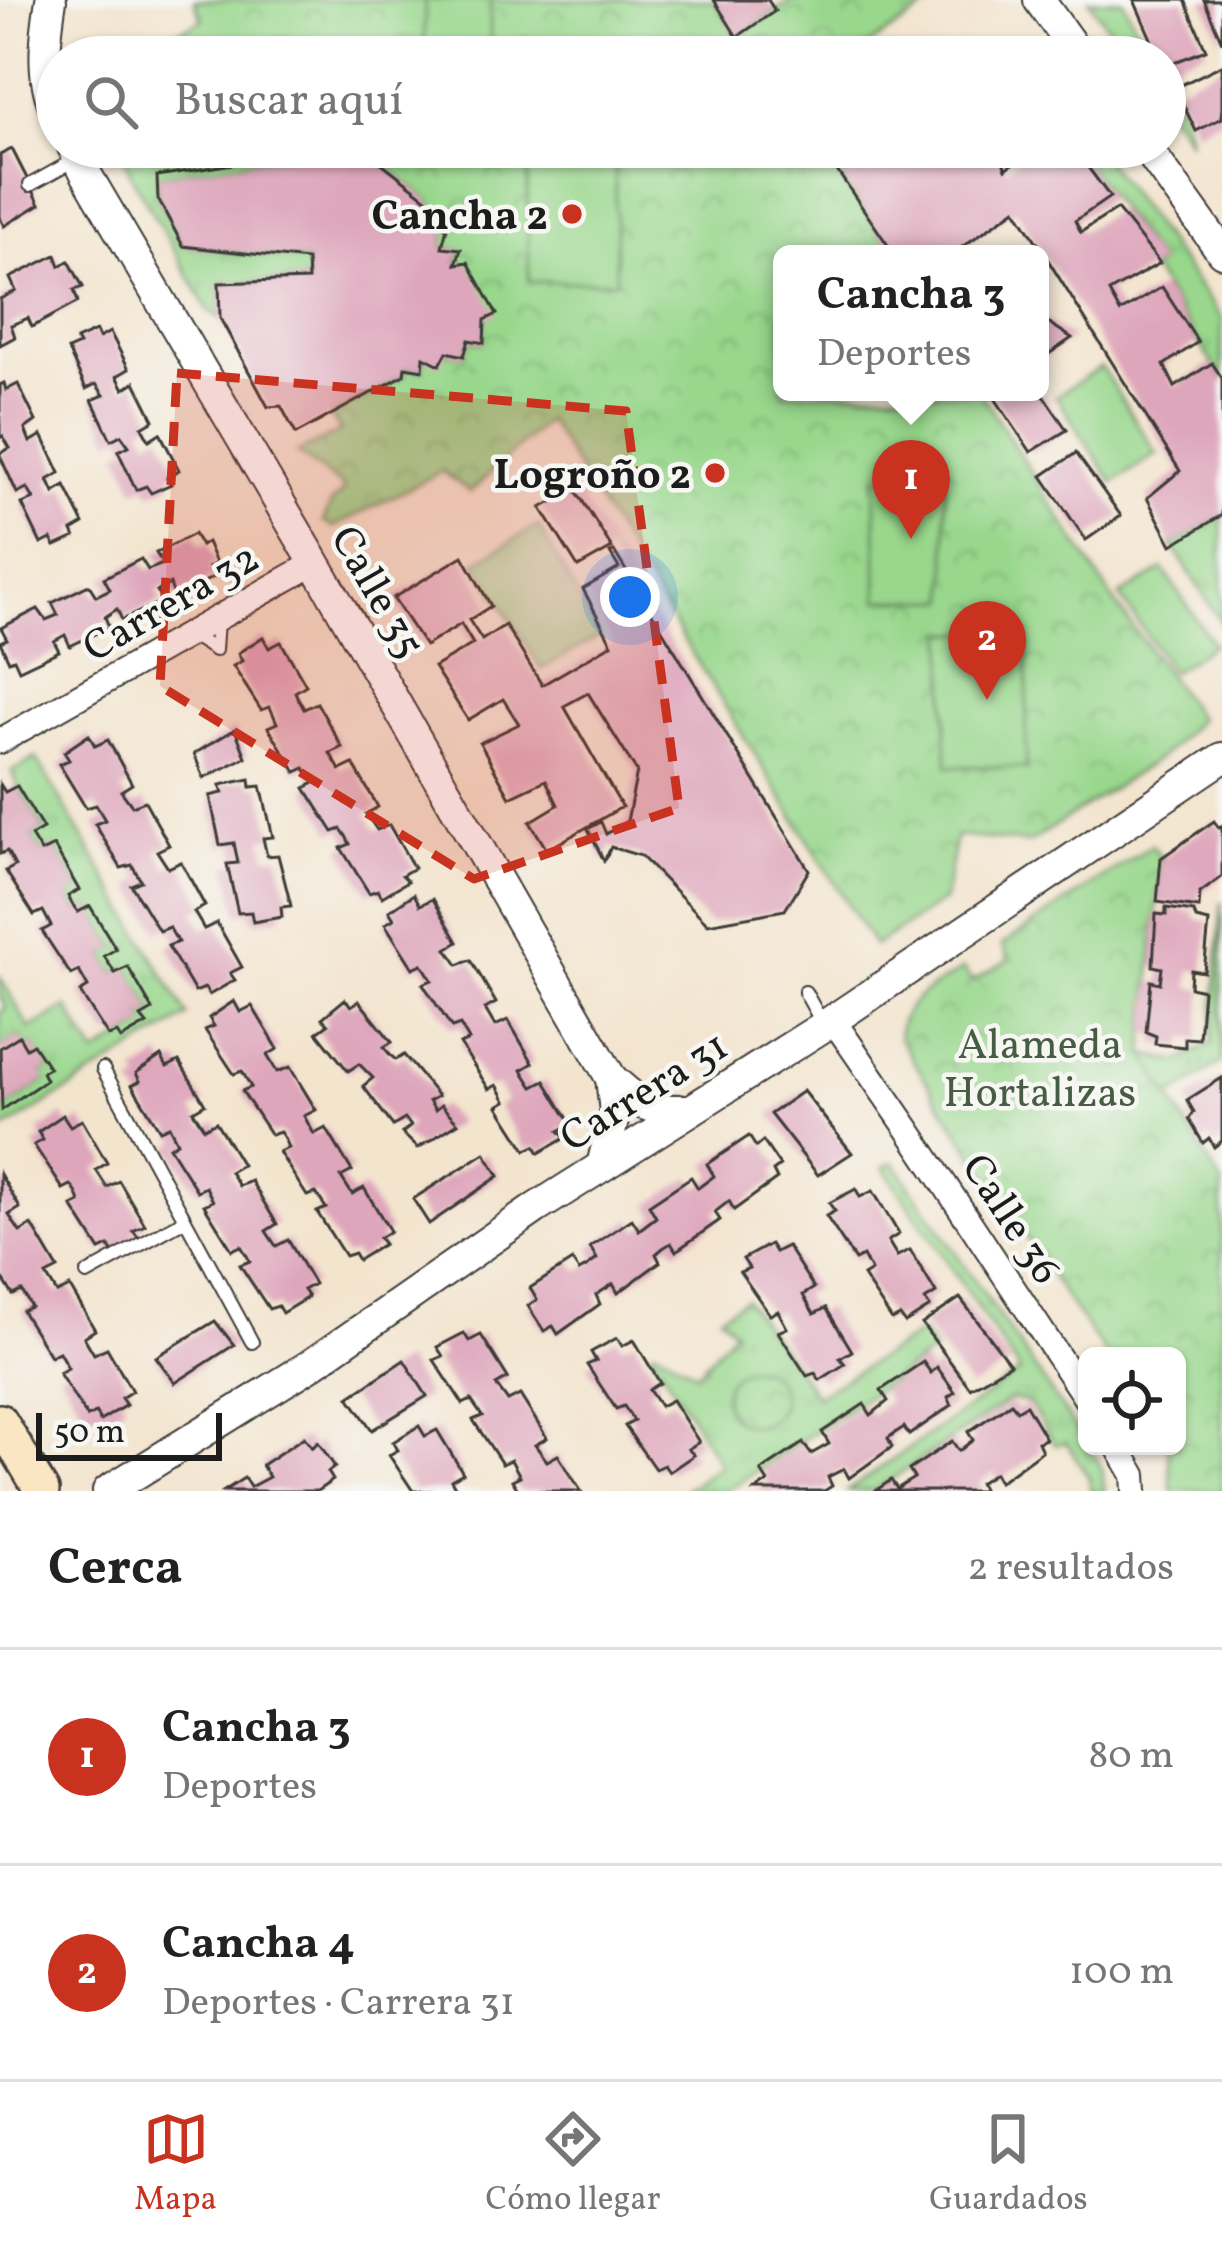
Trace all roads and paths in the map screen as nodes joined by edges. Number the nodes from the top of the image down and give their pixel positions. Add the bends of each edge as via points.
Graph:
1 (50, 0) edge
2 (1039, 0) edge
3 (47, 36) edge
4 (1065, 36) edge
5 (55, 168) edge
6 (93, 168) edge
7 (1160, 168) edge
8 (30, 184) dead end
9 (1222, 252) edge
10 (315, 563) junction
11 (218, 620) junction
12 (191, 635) junction
13 (2, 735) edge
14 (1222, 758) edge
15 (805, 992) dead end
16 (828, 1023) junction
17 (103, 1069) dead end
18 (611, 1078) junction
19 (691, 1110) junction
20 (602, 1166) junction
21 (185, 1220) junction
22 (87, 1274) dead end
23 (252, 1342) dead end
24 (1078, 1386) edge
25 (0, 1421) edge
26 (1123, 1455) edge
27 (1135, 1489) edge
28 (42, 1491) edge
29 (108, 1491) edge

1 - 3 street
2 - 4 street
5 - 8 lane
6 - 10 street, Calle 35
7 - 9 street
10 - 11 street, Carrera 32
10 - 18 street, Calle 35
11 - 12 street, Carrera 32
11 - 12 lane via 219,656
12 - 13 street, Carrera 32
14 - 16 street, Carrera 31
15 - 16 lane
16 - 19 street, Carrera 31
16 - 24 street, Calle 36
17 - 21 lane
18 - 19 street, Calle 35 via 638,1102
18 - 20 street via 615,1112
19 - 20 street, Carrera 31
20 - 29 street, Carrera 31 via 309,1366
21 - 22 lane
21 - 23 lane
25 - 28 main road
26 - 27 street

